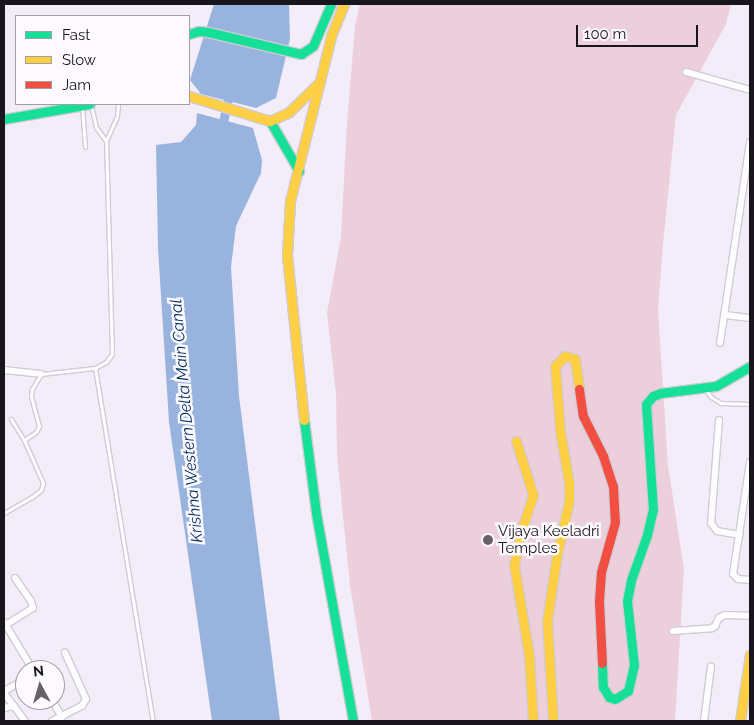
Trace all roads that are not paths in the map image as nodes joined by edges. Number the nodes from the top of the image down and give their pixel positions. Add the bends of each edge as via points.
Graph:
1 (331, 4) edge
2 (344, 4) edge
3 (190, 34) edge
4 (686, 72) dead end
5 (320, 82) junction
6 (750, 90) edge
7 (192, 97) edge
8 (81, 105) edge
9 (87, 105) edge
10 (87, 105) edge
11 (118, 105) edge
12 (4, 119) edge
13 (267, 120) junction
14 (106, 141) junction
15 (750, 142) edge
16 (85, 147) dead end
17 (299, 171) junction
18 (724, 316) junction
19 (750, 318) edge
20 (720, 343) dead end
21 (750, 366) edge
22 (95, 368) junction
23 (4, 370) edge
24 (41, 374) junction
25 (704, 388) junction
26 (750, 404) edge
27 (11, 419) dead end
28 (719, 420) dead end
29 (24, 440) junction
30 (516, 441) dead end
31 (750, 462) edge
32 (4, 513) edge
33 (740, 535) junction
34 (15, 578) dead end
35 (750, 580) edge
36 (750, 616) edge
37 (4, 624) edge
38 (673, 631) dead end
39 (65, 653) dead end
40 (750, 655) edge
41 (27, 660) edge
42 (710, 666) dead end
43 (15, 686) edge
44 (4, 692) edge
45 (14, 706) junction
46 (4, 708) edge
47 (58, 710) edge
48 (746, 712) edge
49 (62, 717) junction
50 (26, 721) edge
51 (52, 721) edge
52 (153, 721) edge
53 (353, 721) edge
54 (533, 721) edge
55 (553, 721) edge
56 (704, 721) edge
57 (740, 721) edge

1 - 3 street via 313,46 301,54 208,32
2 - 5 street via 331,36
4 - 6 street
5 - 13 street via 288,112
5 - 17 street
7 - 13 street
8 - 12 street
9 - 14 lane
10 - 16 lane
11 - 14 lane via 117,116
13 - 17 street
14 - 22 lane via 112,343 110,359
15 - 18 street
17 - 53 street via 290,201 287,255 297,360 316,513
18 - 19 street
18 - 20 street
21 - 25 street via 716,386
22 - 24 lane
22 - 52 lane
23 - 24 street
24 - 29 lane via 32,389 32,403 39,426
25 - 26 lane via 721,403
25 - 55 street via 675,389 653,396 646,404 653,510 627,601 634,665 631,683 628,691 616,699 609,697 603,687 599,602 601,572 615,522 613,486 603,456 583,416 575,359 565,356 556,366 560,431 569,483 547,621
27 - 29 lane
28 - 33 street via 711,523 718,531
29 - 32 lane via 43,482 41,490
30 - 54 street via 533,495 514,565 529,656
31 - 33 street
33 - 35 street via 734,577
34 - 37 street via 33,608
36 - 38 street via 725,615 712,628
37 - 41 street
39 - 49 street via 86,699 82,706
40 - 48 street
42 - 56 street
43 - 44 street
44 - 45 street
45 - 46 street
45 - 50 street
47 - 49 street
48 - 57 street
49 - 51 street

